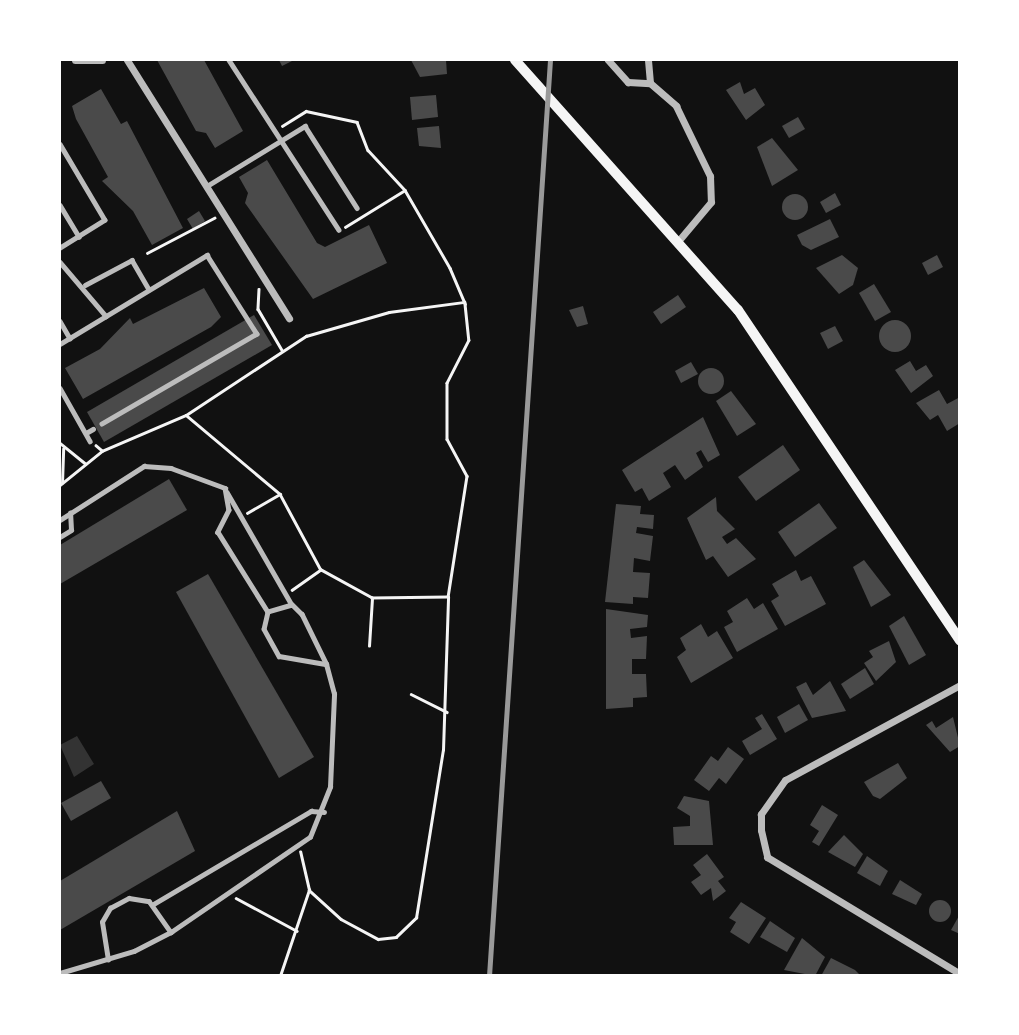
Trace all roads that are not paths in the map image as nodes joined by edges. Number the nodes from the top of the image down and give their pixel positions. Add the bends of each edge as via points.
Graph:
1 (75, 60) edge
2 (102, 60) edge
3 (127, 60) edge
4 (229, 60) edge
5 (515, 60) edge
6 (608, 60) edge
7 (648, 60) edge
8 (650, 83) junction
9 (280, 141) junction
10 (60, 144) edge
11 (207, 186) junction
12 (60, 205) edge
13 (356, 208) dead end
14 (339, 230) road end
15 (79, 237) junction
16 (680, 239) junction
17 (60, 248) edge
18 (60, 262) edge
19 (85, 285) junction
20 (149, 290) junction
21 (106, 316) junction
22 (289, 318) dead end
23 (60, 321) edge
24 (70, 338) junction
25 (60, 344) edge
26 (60, 388) edge
27 (102, 424) dead end
28 (93, 429) dead end
29 (86, 433) junction
30 (90, 441) road end
31 (225, 488) junction
32 (71, 513) junction
33 (60, 520) edge
34 (60, 537) edge
35 (292, 605) junction
36 (268, 612) junction
37 (960, 640) edge
38 (326, 664) junction
39 (960, 685) edge
40 (324, 812) junction
41 (152, 905) junction
42 (171, 932) junction
43 (108, 960) junction
44 (60, 973) edge
45 (960, 974) edge

1 - 2 street
3 - 11 street
4 - 9 lane
5 - 16 main road
6 - 8 street via 628,82
7 - 8 street
8 - 16 street via 676,106 710,176 711,202
9 - 11 lane
9 - 13 lane via 305,126
9 - 14 lane
10 - 15 lane via 105,220
11 - 22 street
12 - 15 lane
15 - 17 lane
16 - 37 main road via 738,310
18 - 19 lane
19 - 20 lane via 131,260
19 - 21 lane
20 - 21 lane
20 - 27 lane via 207,255 257,334
21 - 24 lane
23 - 24 lane
24 - 25 lane
26 - 29 lane
28 - 29 lane
29 - 30 lane
31 - 32 lane via 171,468 144,466
31 - 35 lane
31 - 36 lane via 229,510 218,532
32 - 33 lane
32 - 34 lane via 71,530
35 - 36 lane
35 - 38 lane
36 - 38 lane via 264,629 279,656 309,666
38 - 40 lane via 334,694
39 - 45 street via 785,780 761,814 767,858
40 - 41 lane via 311,811
40 - 42 lane via 299,849
41 - 42 lane
41 - 43 lane via 129,898 110,908 102,922
42 - 43 lane
43 - 44 lane

